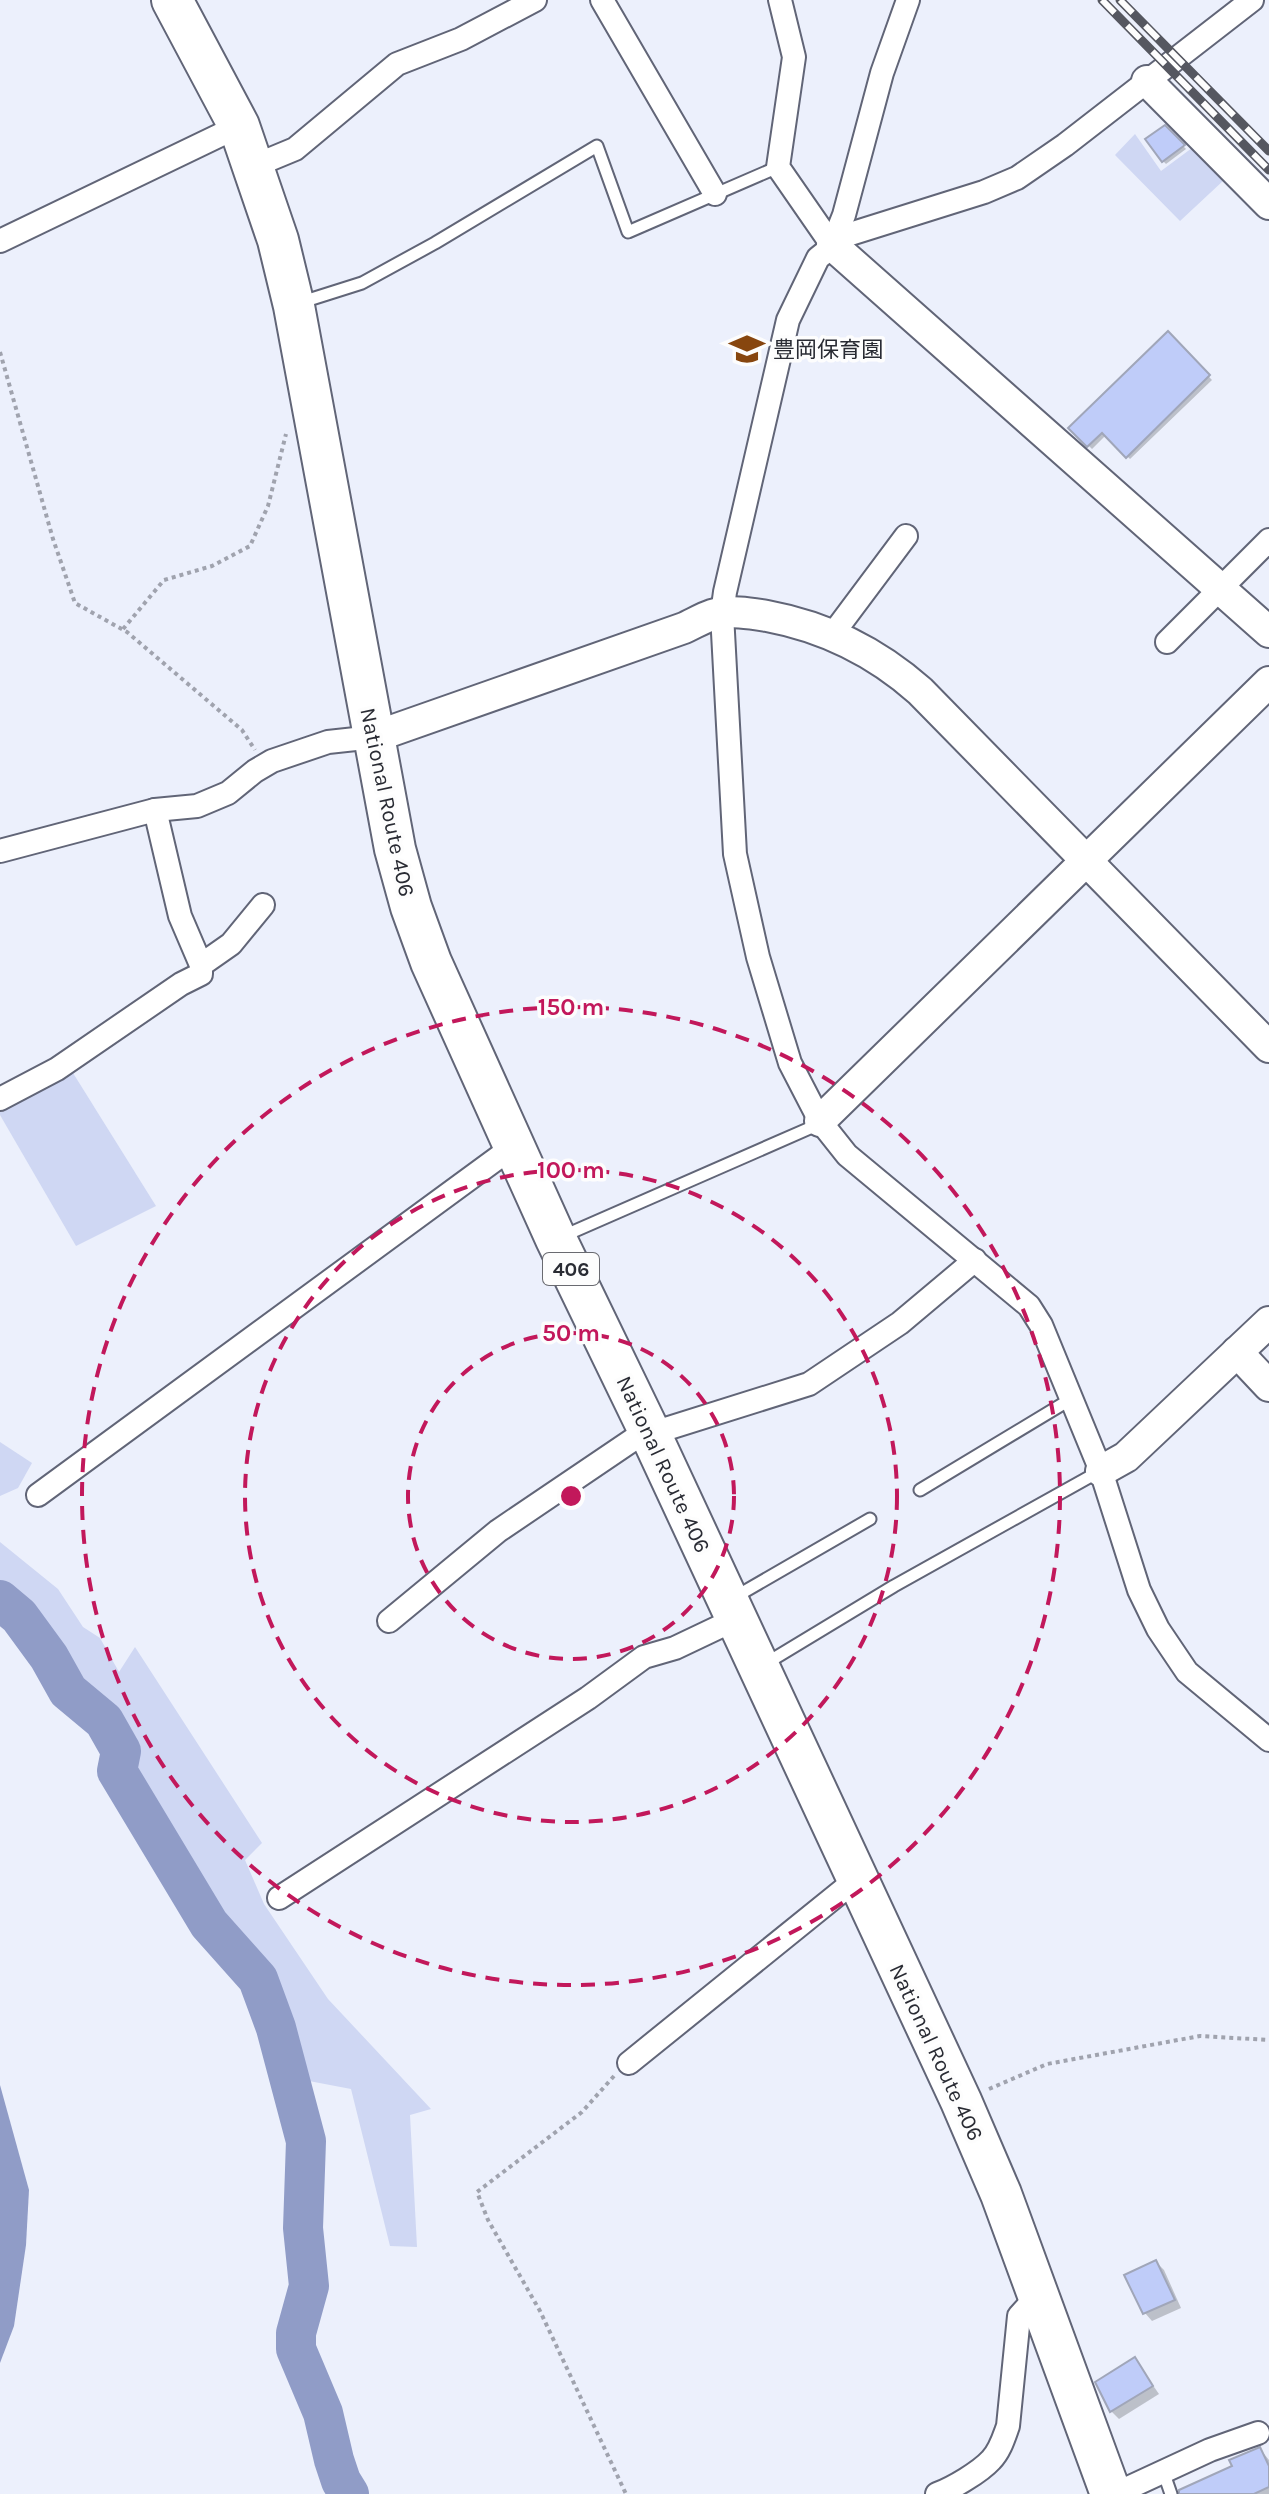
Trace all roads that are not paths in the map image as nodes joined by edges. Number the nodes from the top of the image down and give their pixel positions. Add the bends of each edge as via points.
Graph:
1 (172, 0) edge
2 (535, 0) edge
3 (602, 0) edge
4 (780, 0) edge
5 (908, 0) edge
6 (1252, 0) edge
7 (1147, 81) junction
8 (239, 126) junction
9 (254, 166) junction
10 (778, 167) junction
11 (715, 194) junction
12 (1269, 204) edge
13 (0, 241) edge
14 (832, 245) junction
15 (294, 306) junction
16 (906, 536) dead end
17 (1269, 540) edge
18 (1219, 588) junction
19 (722, 614) junction
20 (1269, 632) edge
21 (832, 635) junction
22 (1167, 642) dead end
23 (1269, 682) edge
24 (374, 737) junction
25 (155, 810) junction
26 (0, 851) edge
27 (1087, 862) junction
28 (263, 905) dead end
29 (201, 965) junction
30 (1269, 1047) edge
31 (0, 1099) edge
32 (820, 1121) junction
33 (514, 1146) junction
34 (556, 1239) junction
35 (975, 1260) junction
36 (1269, 1322) edge
37 (1237, 1352) junction
38 (1269, 1386) edge
39 (1071, 1399) junction
40 (650, 1433) junction
41 (1101, 1471) junction
42 (920, 1490) dead end
43 (38, 1495) dead end
44 (870, 1519) dead end
45 (732, 1610) junction
46 (389, 1621) dead end
47 (758, 1668) junction
48 (1269, 1740) edge
49 (858, 1878) junction
50 (279, 1898) dead end
51 (629, 2063) road end
52 (1039, 2299) junction
53 (1258, 2433) dead end
54 (1163, 2471) junction
55 (937, 2494) edge
56 (1113, 2494) edge
57 (1171, 2494) edge

1 - 8 highway, National Route 406 / 406
2 - 9 street via 461,39 397,64 295,149
3 - 11 street
4 - 10 street via 794,57
5 - 14 street
6 - 7 street
7 - 12 street
7 - 14 street via 1017,178 863,229
8 - 9 highway, National Route 406 / 406
8 - 13 street
9 - 15 highway, National Route 406 / 406
10 - 11 lane
10 - 14 street
11 - 15 lane via 628,232 597,146 362,283
14 - 18 street
14 - 19 street via 809,270 788,320
15 - 24 highway, National Route 406 / 406
16 - 21 street
17 - 18 street
18 - 20 street
18 - 22 street
19 - 21 street via 777,618
19 - 24 street
19 - 32 street via 735,854 790,1063
21 - 27 street via 904,677
23 - 27 street
24 - 25 street via 328,742 265,765 215,799
24 - 33 highway, National Route 406 / 406 via 411,907
25 - 26 street
25 - 29 street via 180,916
27 - 30 street
27 - 32 street
28 - 29 street via 231,944
29 - 31 street via 201,974 57,1069
32 - 34 lane
32 - 35 street via 867,1173
33 - 34 highway, National Route 406 / 406
33 - 43 street
34 - 40 highway, National Route 406 / 406
35 - 39 street via 1029,1306
35 - 40 street via 900,1323 809,1384
36 - 37 street
37 - 38 street
37 - 41 street via 1126,1457
39 - 41 street
39 - 42 lane
40 - 45 highway, National Route 406 / 406
40 - 46 street via 498,1531
41 - 47 lane
41 - 48 street via 1139,1590 1158,1629 1187,1672
44 - 45 lane
45 - 47 highway, National Route 406 / 406
45 - 50 street via 675,1648 644,1657
47 - 49 highway, National Route 406 / 406
49 - 51 street
49 - 52 highway, National Route 406 / 406 via 1001,2194
52 - 55 street via 1019,2316 1004,2440 991,2460
52 - 56 highway, National Route 406 / 406
53 - 54 street
54 - 56 street
54 - 57 lane

